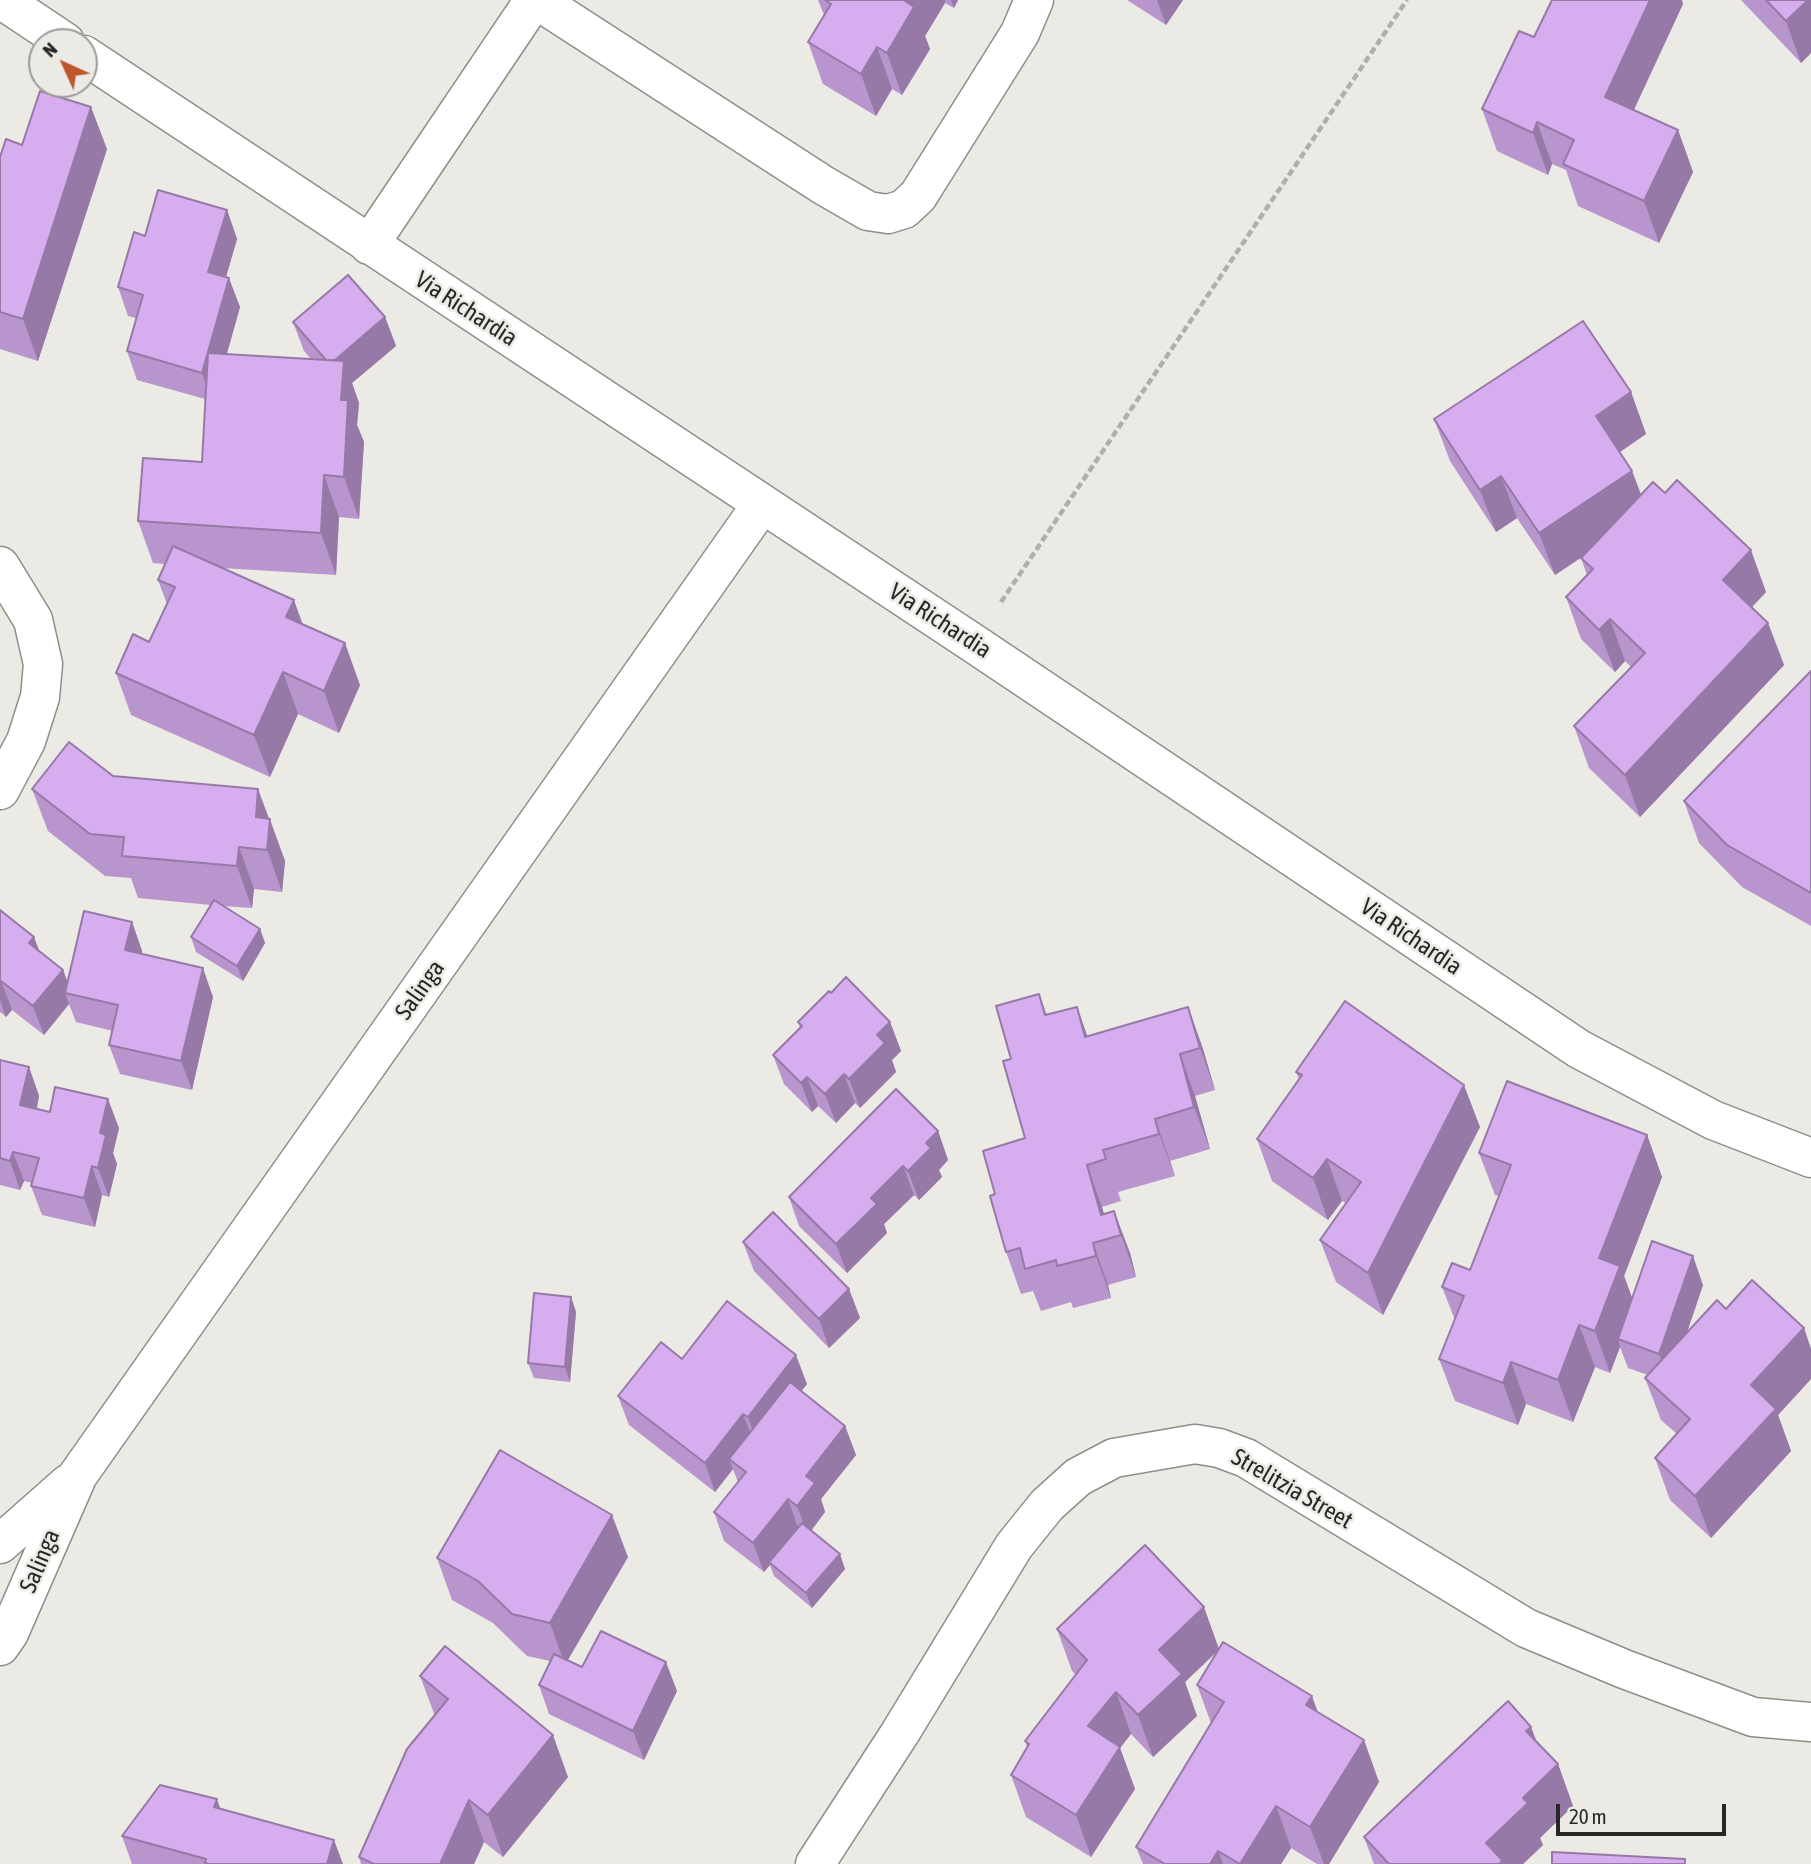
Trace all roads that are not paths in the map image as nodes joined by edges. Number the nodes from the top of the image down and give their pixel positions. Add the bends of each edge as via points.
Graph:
1 (2, 0) edge
2 (536, 0) edge
3 (1034, 0) edge
4 (44, 28) edge
5 (98, 64) edge
6 (369, 244) junction
7 (762, 504) junction
8 (0, 566) edge
9 (0, 790) edge
10 (1811, 1157) edge
11 (78, 1475) junction
12 (0, 1544) edge
13 (0, 1646) edge
14 (1811, 1722) edge
15 (815, 1864) edge

1 - 4 street
2 - 3 street via 823,185 868,211 888,214 904,209 918,196 1020,33
2 - 6 street
5 - 6 street, Via Richardia
6 - 7 street, Via Richardia
7 - 10 street, Via Richardia via 1579,1049 1713,1120
7 - 11 street, Salinga
8 - 9 street via 33,620 43,664 40,697 26,741
11 - 12 street, Salinga
11 - 13 street, Salinga
14 - 15 street, Strelitzia Street via 1753,1717 1526,1628 1246,1458 1195,1444 1114,1458 1079,1477 1047,1505 1014,1546

